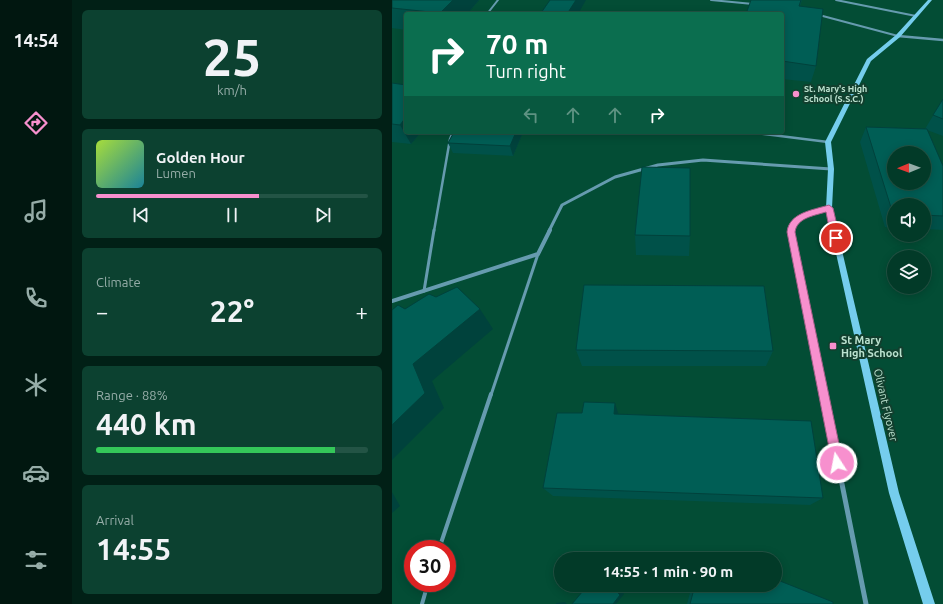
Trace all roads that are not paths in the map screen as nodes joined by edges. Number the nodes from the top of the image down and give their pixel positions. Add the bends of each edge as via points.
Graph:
1 (498, 0) edge
2 (711, 0) edge
3 (836, 0) edge
4 (930, 0) edge
5 (755, 5) edge
6 (489, 12) edge
7 (813, 12) edge
8 (916, 16) junction
9 (898, 36) junction
10 (943, 40) edge
11 (452, 134) edge
12 (764, 134) edge
13 (828, 142) junction
14 (831, 169) junction
15 (829, 208) junction
16 (538, 254) junction
17 (424, 291) junction
18 (392, 301) edge
19 (442, 540) edge
20 (425, 592) edge
21 (422, 604) edge
22 (866, 604) edge
23 (929, 604) edge

1 - 6 lane
2 - 5 lane
3 - 8 lane
4 - 8 main road
7 - 9 lane via 855,26
8 - 9 main road
9 - 10 street
9 - 13 main road via 869,60
11 - 17 lane
12 - 13 lane
13 - 14 main road, Olivant Flyover
14 - 15 main road, Olivant Flyover
14 - 16 street via 703,160 658,165 615,177 562,205
15 - 22 street via 797,219 792,225 791,232
15 - 23 main road, Olivant Flyover via 894,493
16 - 17 street
16 - 19 lane
17 - 18 street
20 - 21 lane

